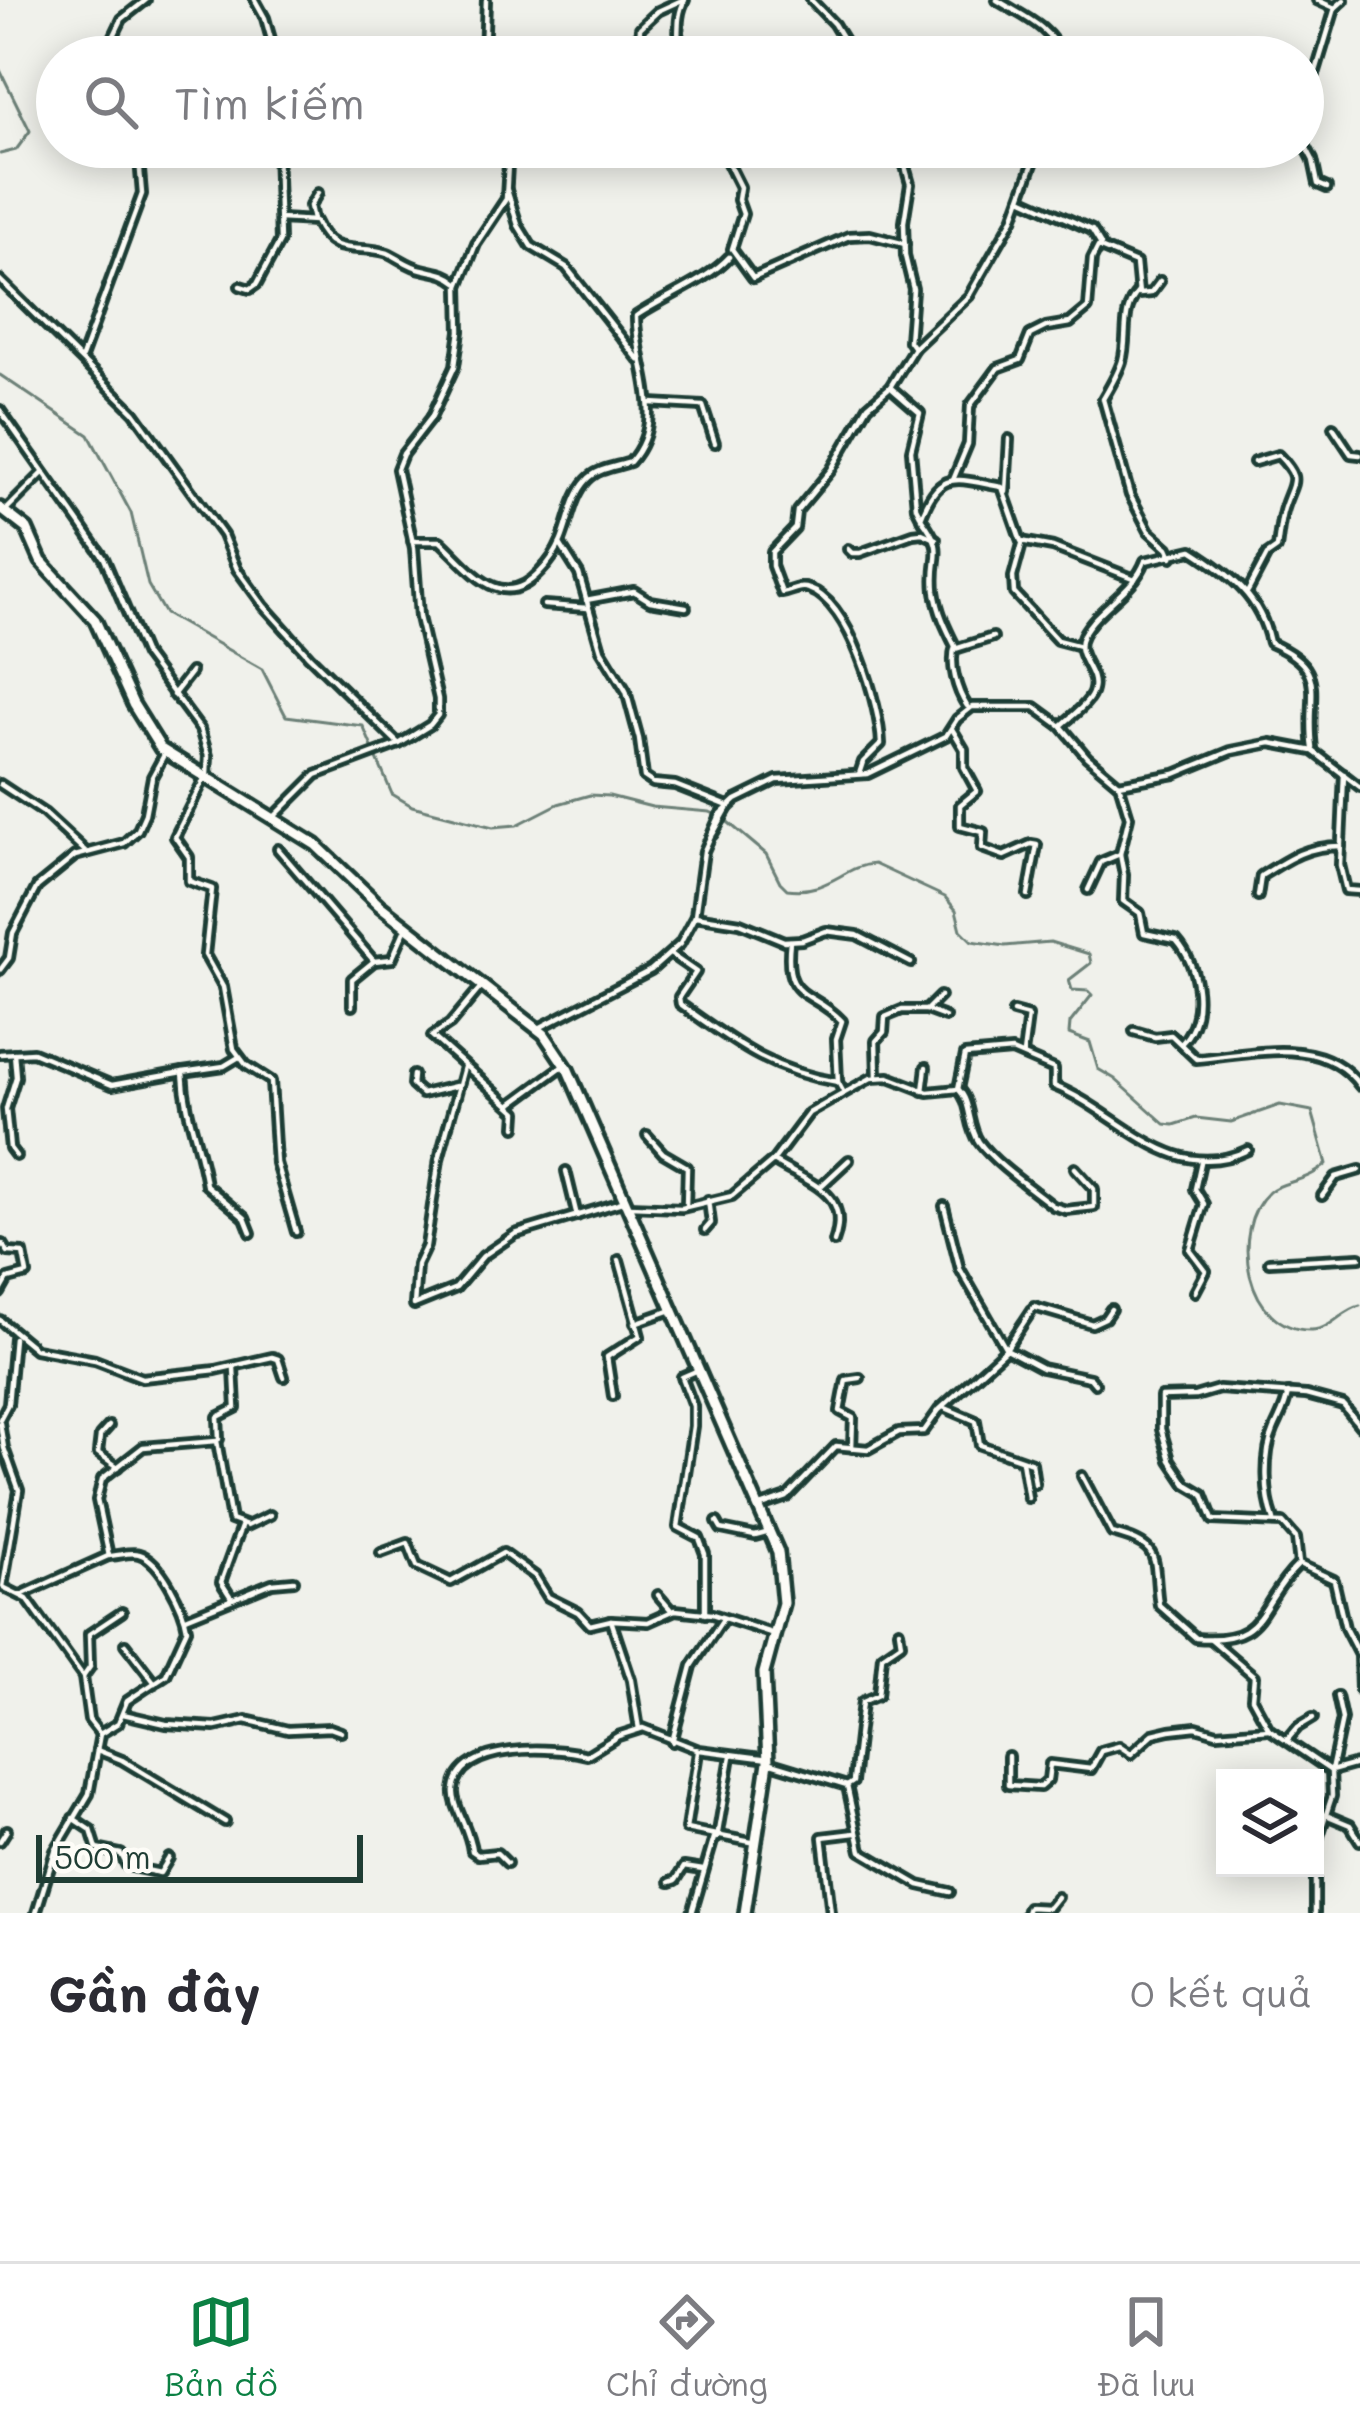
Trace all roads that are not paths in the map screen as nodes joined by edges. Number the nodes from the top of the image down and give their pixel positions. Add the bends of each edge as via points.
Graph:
1 (146, 0) edge
2 (255, 0) edge
3 (486, 0) edge
4 (684, 0) edge
5 (811, 0) edge
6 (997, 0) edge
7 (1317, 0) edge
8 (1344, 0) edge
9 (1335, 8) junction
10 (114, 36) edge
11 (270, 36) edge
12 (485, 36) edge
13 (639, 36) edge
14 (680, 36) edge
15 (841, 36) edge
16 (1050, 36) edge
17 (1324, 45) edge
18 (140, 168) edge
19 (277, 168) edge
20 (508, 168) edge
21 (730, 168) edge
22 (906, 168) edge
23 (1032, 168) edge
24 (1315, 168) edge
25 (1327, 188) dead end
26 (507, 190) junction
27 (319, 193) dead end
28 (1021, 199) junction
29 (280, 219) junction
30 (314, 220) junction
31 (904, 244) junction
32 (1101, 246) junction
33 (729, 257) dead end
34 (0, 280) edge
35 (1160, 281) dead end
36 (460, 284) junction
37 (240, 286) dead end
38 (1138, 292) junction
39 (914, 348) junction
40 (82, 358) junction
41 (639, 360) junction
42 (890, 387) junction
43 (650, 403) junction
44 (0, 410) edge
45 (1333, 427) dead end
46 (1009, 439) dead end
47 (716, 443) dead end
48 (1360, 455) edge
49 (1254, 462) dead end
50 (44, 472) junction
51 (952, 480) junction
52 (1006, 492) junction
53 (3, 510) edge
54 (921, 516) junction
55 (936, 539) junction
56 (412, 542) junction
57 (1023, 542) junction
58 (560, 544) junction
59 (848, 549) dead end
60 (1172, 557) junction
61 (1135, 579) junction
62 (1248, 591) junction
63 (587, 604) junction
64 (544, 605) dead end
65 (686, 607) dead end
66 (993, 637) dead end
67 (1080, 646) junction
68 (955, 649) junction
69 (191, 672) dead end
70 (173, 695) junction
71 (969, 708) junction
72 (1061, 726) junction
73 (952, 730) junction
74 (399, 744) junction
75 (1313, 751) junction
76 (165, 753) junction
77 (859, 774) junction
78 (1343, 774) junction
79 (206, 775) junction
80 (0, 784) edge
81 (1119, 784) junction
82 (1360, 787) edge
83 (728, 808) junction
84 (274, 817) junction
85 (1341, 846) junction
86 (278, 849) dead end
87 (86, 852) junction
88 (1120, 854) junction
89 (1088, 890) dead end
90 (1360, 891) edge
91 (1028, 895) dead end
92 (1258, 896) dead end
93 (695, 916) junction
94 (406, 927) junction
95 (790, 941) junction
96 (670, 954) junction
97 (374, 961) junction
98 (911, 963) dead end
99 (0, 970) edge
100 (484, 984) junction
101 (940, 996) dead end
102 (352, 1006) dead end
103 (926, 1010) junction
104 (1013, 1012) dead end
105 (946, 1017) dead end
106 (537, 1029) junction
107 (1134, 1031) dead end
108 (1181, 1044) junction
109 (14, 1053) junction
110 (0, 1054) edge
111 (1022, 1055) junction
112 (239, 1057) junction
113 (565, 1065) junction
114 (926, 1066) dead end
115 (464, 1067) junction
116 (183, 1072) junction
117 (413, 1075) dead end
118 (877, 1077) junction
119 (838, 1082) junction
120 (456, 1086) junction
121 (1360, 1086) edge
122 (958, 1089) junction
123 (923, 1091) junction
124 (844, 1093) junction
125 (510, 1106) junction
126 (516, 1127) dead end
127 (647, 1135) dead end
128 (1248, 1150) dead end
129 (16, 1156) dead end
130 (849, 1160) dead end
131 (773, 1161) junction
132 (1202, 1162) junction
133 (1075, 1168) dead end
134 (1360, 1170) edge
135 (566, 1171) dead end
136 (821, 1186) junction
137 (1322, 1196) dead end
138 (708, 1200) junction
139 (628, 1203) junction
140 (944, 1206) dead end
141 (686, 1207) junction
142 (578, 1216) junction
143 (705, 1230) dead end
144 (296, 1232) dead end
145 (250, 1233) dead end
146 (834, 1243) dead end
147 (3, 1244) edge
148 (1360, 1257) edge
149 (619, 1260) dead end
150 (1269, 1262) dead end
151 (1195, 1292) dead end
152 (0, 1293) edge
153 (1111, 1309) dead end
154 (672, 1310) junction
155 (0, 1320) edge
156 (635, 1323) junction
157 (15, 1335) junction
158 (1006, 1349) junction
159 (233, 1368) junction
160 (698, 1371) junction
161 (284, 1377) dead end
162 (860, 1378) dead end
163 (1095, 1384) dead end
164 (1288, 1393) junction
165 (614, 1396) dead end
166 (943, 1407) junction
167 (0, 1421) edge
168 (109, 1426) dead end
169 (1360, 1426) edge
170 (219, 1442) junction
171 (852, 1448) junction
172 (1022, 1461) junction
173 (118, 1467) junction
174 (1082, 1476) dead end
175 (1035, 1484) dead end
176 (1028, 1498) dead end
177 (761, 1506) junction
178 (269, 1515) dead end
179 (1274, 1520) junction
180 (717, 1522) dead end
181 (241, 1526) junction
182 (771, 1531) junction
183 (381, 1553) dead end
184 (109, 1556) junction
185 (1299, 1564) junction
186 (294, 1581) dead end
187 (21, 1595) junction
188 (658, 1595) dead end
189 (232, 1599) junction
190 (670, 1610) junction
191 (122, 1612) dead end
192 (705, 1614) junction
193 (185, 1618) junction
194 (723, 1619) junction
195 (611, 1620) junction
196 (899, 1630) dead end
197 (774, 1634) junction
198 (1211, 1640) junction
199 (125, 1644) dead end
200 (1359, 1655) edge
201 (83, 1677) junction
202 (155, 1683) junction
203 (1360, 1690) edge
204 (1337, 1696) dead end
205 (123, 1714) junction
206 (1313, 1718) dead end
207 (639, 1729) junction
208 (1270, 1729) junction
209 (341, 1732) dead end
210 (100, 1734) junction
211 (1287, 1740) junction
212 (672, 1742) junction
213 (97, 1750) junction
214 (698, 1750) junction
215 (730, 1756) junction
216 (1008, 1756) dead end
217 (769, 1761) junction
218 (1360, 1762) edge
219 (1330, 1771) junction
220 (847, 1786) junction
221 (1326, 1815) junction
222 (73, 1818) junction
223 (1324, 1821) edge
224 (225, 1822) dead end
225 (7, 1830) dead end
226 (855, 1833) junction
227 (715, 1838) junction
228 (1360, 1840) edge
229 (0, 1841) edge
230 (756, 1843) junction
231 (170, 1858) dead end
232 (507, 1863) dead end
233 (704, 1870) junction
234 (1315, 1877) edge
235 (670, 1882) dead end
236 (950, 1892) dead end
237 (1057, 1897) dead end
238 (36, 1913) edge
239 (692, 1913) edge
240 (746, 1913) edge
241 (831, 1913) edge
242 (1025, 1913) edge
243 (1315, 1913) edge

1 - 10 street
2 - 11 street
3 - 12 street
4 - 13 street via 658,11
4 - 14 street
5 - 15 street
6 - 16 street
7 - 9 street
8 - 9 street
9 - 17 street
18 - 40 street via 142,194
19 - 29 street
20 - 26 street
21 - 31 street via 743,214 731,249 753,278 849,236
22 - 31 street
23 - 28 street
24 - 25 street
26 - 36 street
26 - 41 street via 531,247 566,267
27 - 30 street via 310,206
28 - 32 street via 1095,232
28 - 39 street via 969,296
29 - 30 street
29 - 37 street via 278,247 257,284
30 - 36 street via 328,240 386,253
31 - 39 street
32 - 38 street via 1136,263
32 - 51 street via 1092,259 1088,308 1070,323 1030,334 1020,360 998,368 970,406 968,444
33 - 41 street via 636,316
34 - 40 street
35 - 38 street
36 - 56 street via 454,366 398,465
38 - 60 street via 1126,309 1121,363 1103,399 1130,495
39 - 42 street
40 - 74 street via 140,421 264,606
41 - 43 street
42 - 54 street via 920,413 910,454
42 - 77 street via 868,406 771,557 782,593 810,589 831,606 864,668 882,741
43 - 47 street via 703,406
43 - 58 street via 636,456 587,480
44 - 50 street
45 - 48 street
46 - 52 street
49 - 62 street via 1278,455 1295,481 1277,548
50 - 53 street
50 - 70 street via 104,558 145,655
51 - 52 street
51 - 54 street via 938,485
52 - 57 street
53 - 76 street via 27,529 43,564 94,620
54 - 55 street
55 - 59 street via 922,533 860,553
55 - 68 street via 936,595
56 - 58 street via 439,539 481,580 506,590 530,583
56 - 74 street via 439,708 430,725
57 - 61 street
57 - 67 street via 1013,591 1057,640
58 - 63 street
60 - 61 street via 1144,561
60 - 62 street via 1195,551
61 - 67 street
62 - 75 street via 1270,643 1294,653 1312,677
63 - 64 street
63 - 65 street via 634,591
63 - 83 street via 629,701 644,777
66 - 68 street
67 - 72 street via 1094,688
68 - 71 street via 958,692
69 - 70 street
70 - 79 street via 200,729
71 - 72 street via 1030,705
71 - 73 street
72 - 81 street
73 - 77 street
73 - 91 street via 978,793 960,805 960,826 983,832 983,849 1004,856 1036,845
74 - 84 street via 316,776
75 - 78 street
75 - 81 street via 1252,746
76 - 79 street
76 - 87 street via 138,830 124,843
77 - 83 street via 777,780
78 - 82 street
78 - 85 street
79 - 84 street
79 - 112 street via 175,837 189,857 189,881 212,889 206,959 222,984
80 - 87 street
81 - 88 street via 1129,817
83 - 93 street via 703,855
84 - 94 street
85 - 90 street via 1345,889
85 - 92 street via 1297,853 1259,879
86 - 97 street
87 - 99 street via 37,887
88 - 89 street via 1101,862
88 - 108 street via 1124,901 1140,913 1144,933 1176,940 1190,958 1198,1011
93 - 95 street
93 - 96 street
94 - 97 street via 393,957
94 - 100 street
95 - 98 street via 826,931 857,934
95 - 119 street via 799,992 842,1021
96 - 106 street
96 - 119 street via 696,970 680,1004 773,1066
97 - 102 street via 352,979
100 - 106 street
100 - 115 street via 432,1035
101 - 103 street
103 - 105 street
103 - 118 street via 885,1017
104 - 111 street via 1028,1016
106 - 113 street
107 - 108 street via 1171,1035
108 - 121 street via 1196,1059 1309,1052 1344,1067
109 - 110 street
109 - 116 street via 33,1052 112,1085
109 - 129 street via 6,1109
111 - 122 street via 967,1054
111 - 132 street via 1054,1069 1053,1085 1119,1126 1169,1155
112 - 116 street
112 - 144 street via 272,1083 276,1163
113 - 125 street
113 - 139 street
114 - 123 street
115 - 120 street
115 - 125 street
116 - 145 street via 185,1112 206,1185 245,1218
117 - 120 street via 422,1094
118 - 123 street
118 - 124 street
119 - 124 street
120 - 142 street via 414,1305 456,1288 507,1238
122 - 123 street
122 - 133 street via 980,1144 1054,1206 1094,1207 1094,1189
124 - 131 street via 806,1115
125 - 126 street via 520,1115
127 - 141 street via 687,1167
128 - 132 street
130 - 136 street
131 - 136 street
131 - 138 street via 732,1196
132 - 151 street via 1195,1190 1204,1204 1190,1250 1206,1271
134 - 137 street via 1336,1177
135 - 142 street
136 - 146 street via 839,1216
138 - 141 street
138 - 143 street
139 - 141 street
139 - 142 street
139 - 154 street
140 - 158 street via 960,1269
147 - 152 street via 23,1253 27,1274 8,1279
148 - 150 street
149 - 156 street
153 - 158 street via 1092,1324 1034,1307
154 - 156 street
154 - 160 street
155 - 157 street
156 - 165 street via 640,1338 607,1357
157 - 159 street via 40,1351 142,1378
157 - 167 street
158 - 163 street
158 - 166 street
159 - 161 street via 274,1357
159 - 170 street via 236,1408 218,1417
160 - 177 street
160 - 192 street via 682,1377 693,1426 678,1527 699,1538 705,1554
162 - 171 street via 846,1380 841,1403 841,1414 853,1418
164 - 169 street via 1343,1405
164 - 179 street via 1268,1457
164 - 179 street via 1211,1389 1160,1399 1170,1460 1203,1494 1213,1520
166 - 171 street via 924,1431
166 - 172 street via 976,1420 980,1444
167 - 187 street via 19,1490 3,1587
168 - 173 street via 98,1453
170 - 173 street via 143,1447
170 - 181 street via 230,1518
171 - 177 street via 834,1447 788,1497
172 - 175 street via 1032,1463
172 - 176 street
173 - 184 street via 97,1493
174 - 198 street via 1112,1534 1137,1539 1152,1556 1159,1605 1194,1637
177 - 182 street
178 - 181 street
179 - 185 street via 1294,1534
180 - 182 street via 755,1536
181 - 189 street via 221,1582
182 - 197 street via 783,1604
183 - 195 street via 408,1543 417,1566 451,1582 502,1553 589,1624
184 - 187 street
184 - 193 street via 146,1557 177,1593
185 - 198 street via 1254,1628
185 - 200 street via 1334,1580
186 - 189 street
187 - 201 street
188 - 190 street
189 - 193 street
190 - 192 street
190 - 195 street via 648,1622
191 - 201 street via 88,1635
192 - 194 street
193 - 202 street via 169,1672
194 - 197 street
194 - 212 street via 692,1666
195 - 207 street
196 - 220 street via 901,1643 881,1658 878,1695 862,1702
197 - 217 street via 764,1681
198 - 208 street via 1254,1676 1252,1698
199 - 202 street
200 - 203 street
201 - 210 street via 88,1720
202 - 205 street via 127,1701
204 - 219 street via 1342,1720
205 - 209 street via 161,1724 246,1720
205 - 210 street
206 - 211 street
207 - 212 street
207 - 232 street via 587,1755 494,1753 461,1773 454,1802 472,1852 497,1853
208 - 211 street
208 - 216 street via 1161,1732 1131,1754 1119,1746 1100,1752 1093,1769 1050,1764 1040,1787 1008,1785
210 - 213 street
211 - 219 street
212 - 214 street
213 - 222 street via 88,1794
213 - 224 street
214 - 215 street
214 - 227 street via 686,1828
215 - 217 street
215 - 227 street
217 - 220 street
217 - 230 street
218 - 219 street
219 - 221 street
220 - 226 street
221 - 223 street
221 - 228 street via 1350,1825
222 - 231 street via 91,1830 97,1849 119,1853 127,1866 160,1873
222 - 238 street
225 - 229 street
226 - 236 street via 861,1850 920,1885
226 - 241 street via 822,1837
227 - 230 street
227 - 233 street
230 - 240 street
233 - 235 street via 684,1867
233 - 239 street
234 - 243 street
237 - 242 street

